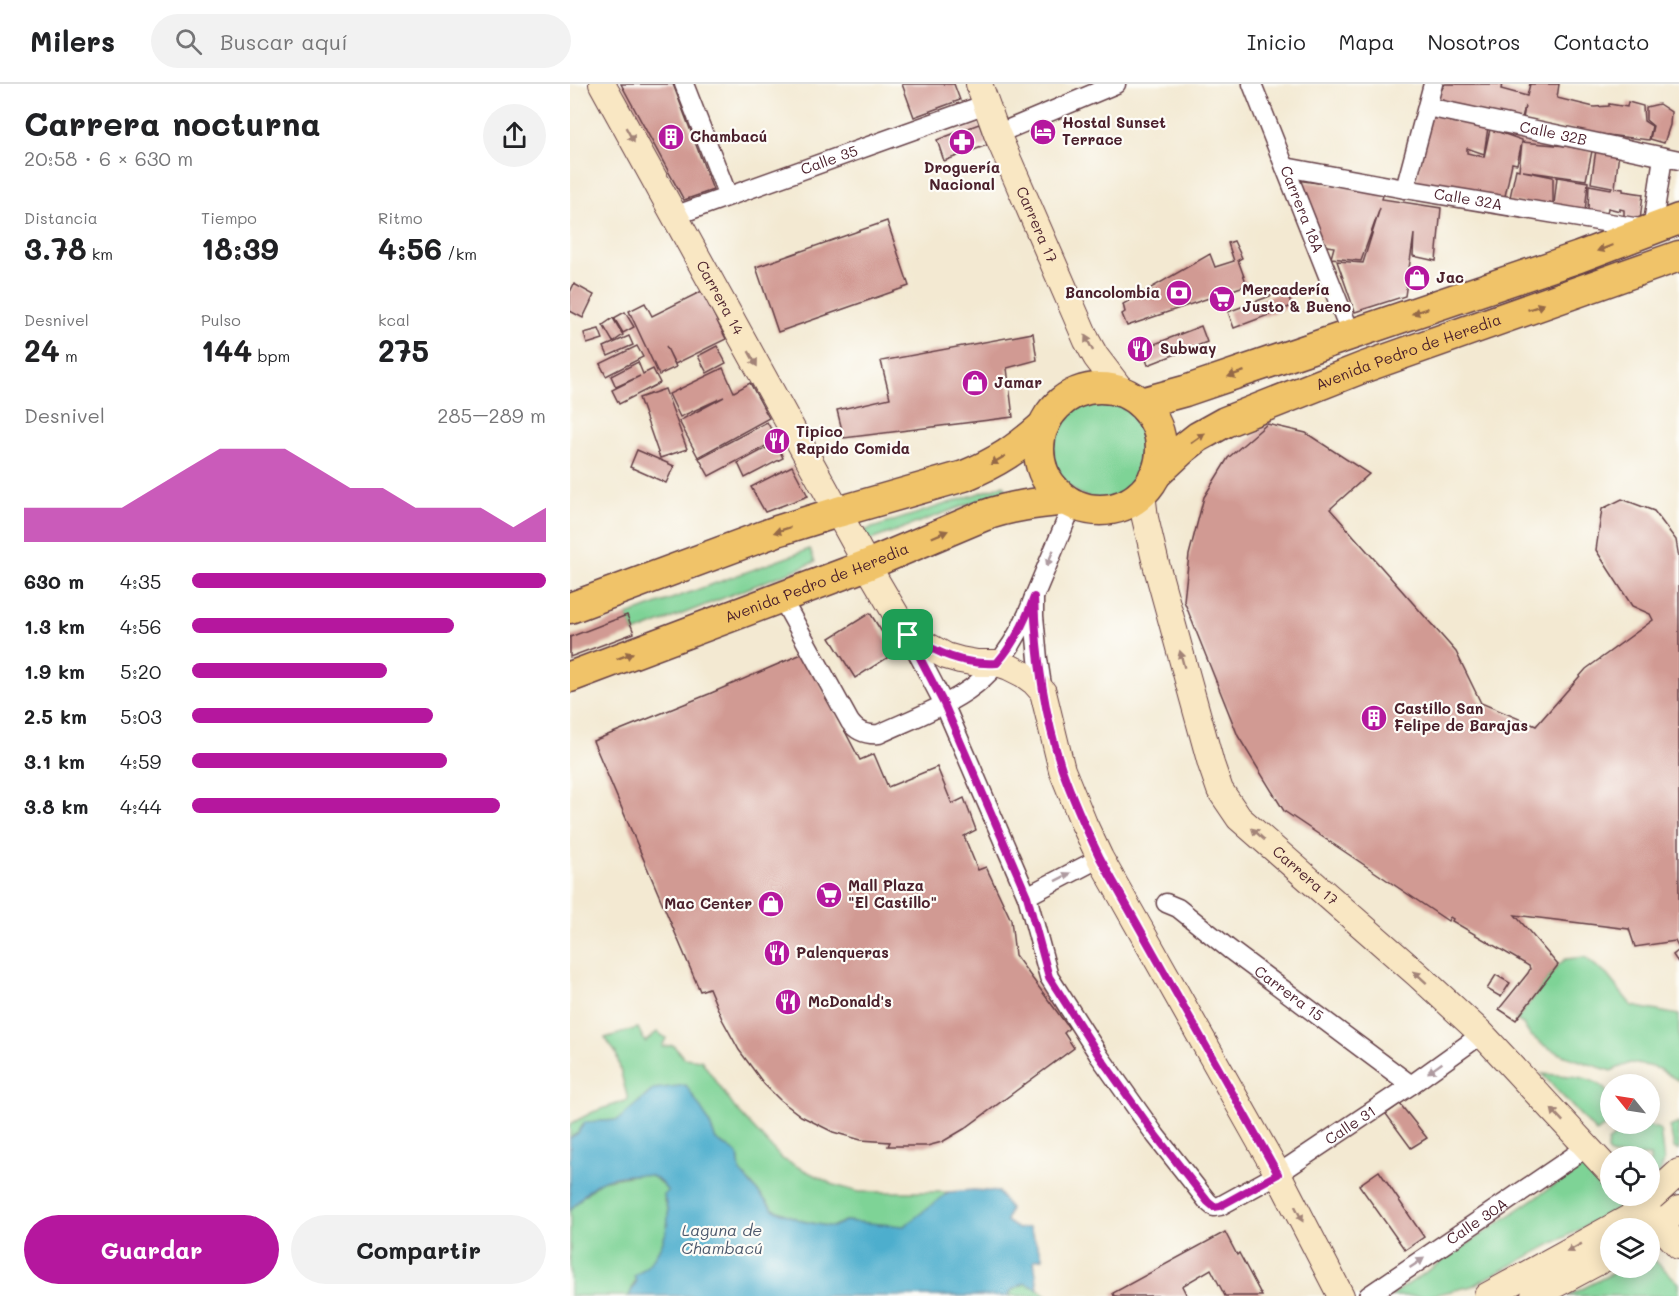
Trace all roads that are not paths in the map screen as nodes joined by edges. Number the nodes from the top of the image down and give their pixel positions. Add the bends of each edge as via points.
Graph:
1 (602, 84) edge
2 (684, 84) edge
3 (1116, 84) edge
4 (1252, 84) edge
5 (1433, 84) edge
6 (982, 94) edge
7 (1427, 107) junction
8 (997, 134) junction
9 (1671, 158) edge
10 (1285, 167) junction
11 (1405, 189) junction
12 (728, 196) junction
13 (674, 216) junction
14 (1665, 224) edge
15 (1679, 256) edge
16 (1351, 334) junction
17 (1131, 397) junction
18 (1044, 425) junction
19 (1148, 485) junction
20 (1070, 502) junction
21 (838, 512) junction
22 (867, 565) junction
23 (781, 597) junction
24 (1034, 597) junction
25 (570, 608) edge
26 (908, 635) junction
27 (997, 663) junction
28 (570, 677) edge
29 (1043, 692) junction
30 (944, 704) junction
31 (1100, 858) junction
32 (1027, 896) junction
33 (1166, 903) dead end
34 (1482, 1034) junction
35 (1411, 1085) junction
36 (1587, 1147) junction
37 (1600, 1161) edge
38 (1679, 1172) edge
39 (1278, 1174) junction
40 (1660, 1185) edge
41 (1635, 1206) edge
42 (1679, 1209) edge
43 (1660, 1226) edge
44 (1660, 1233) edge
45 (1679, 1246) edge
46 (1600, 1261) edge
47 (1341, 1296) edge
48 (1368, 1296) edge
49 (1487, 1296) edge
50 (1534, 1296) edge

1 -> 13 main road, Carrera 14
2 - 12 street
3 - 8 street
4 - 10 street, Carrera 18A
5 - 7 street
6 - 8 main road, Carrera 17
6 - 12 street, Calle 35
7 - 9 street, Calle 32B
7 - 11 street
17 -> 8 main road, Carrera 17 via 1087,341
9 - 14 street
10 - 11 street, Calle 32A
10 - 16 street, Carrera 18A
11 - 14 street, Calle 32A
12 - 13 street, Calle 35
13 -> 21 main road, Carrera 14
14 -> 16 highway
19 -> 15 highway, Avenida Pedro de Heredia via 1184,448 1224,422 1362,368
16 -> 17 highway via 1185,391
17 - 18 highway via 1103,387 1085,389 1054,409
17 - 19 highway via 1152,417 1160,435 1161,456
18 - 20 highway via 1039,454 1042,468 1055,490
18 -> 21 highway via 984,468
19 - 20 highway via 1127,504 1109,509 1091,509
34 -> 19 main road, Carrera 17 via 1239,818 1220,790 1144,518
22 -> 20 highway, Avenida Pedro de Heredia via 1002,509
20 -> 24 street
21 - 22 main road, Carrera 14
21 -> 25 highway
22 - 23 highway, Avenida Pedro de Heredia
22 - 26 main road, Carrera 14
28 -> 23 highway, Avenida Pedro de Heredia
23 - 30 street via 855,729 879,734
24 - 27 street via 1019,632
24 - 29 street
26 - 27 main road via 946,656
26 - 30 street
27 - 29 main road via 1023,674
27 - 30 street via 973,687
29 - 31 main road via 1062,770
30 - 32 street
32 -> 31 street
31 - 39 main road
32 - 39 street, Calle 31 via 1049,977 1100,1057 1208,1202 1220,1206
33 - 35 street, Carrera 15 via 1178,908
34 -> 35 street, Calle 31
36 -> 34 main road, Carrera 17
35 - 39 street, Calle 31
36 - 37 main road, Carrera 17
48 -> 36 street, Calle 30A
38 - 40 main road
39 -> 47 main road
41 -> 49 main road via 1629,1218
42 - 43 main road
44 - 45 main road
46 - 50 main road

